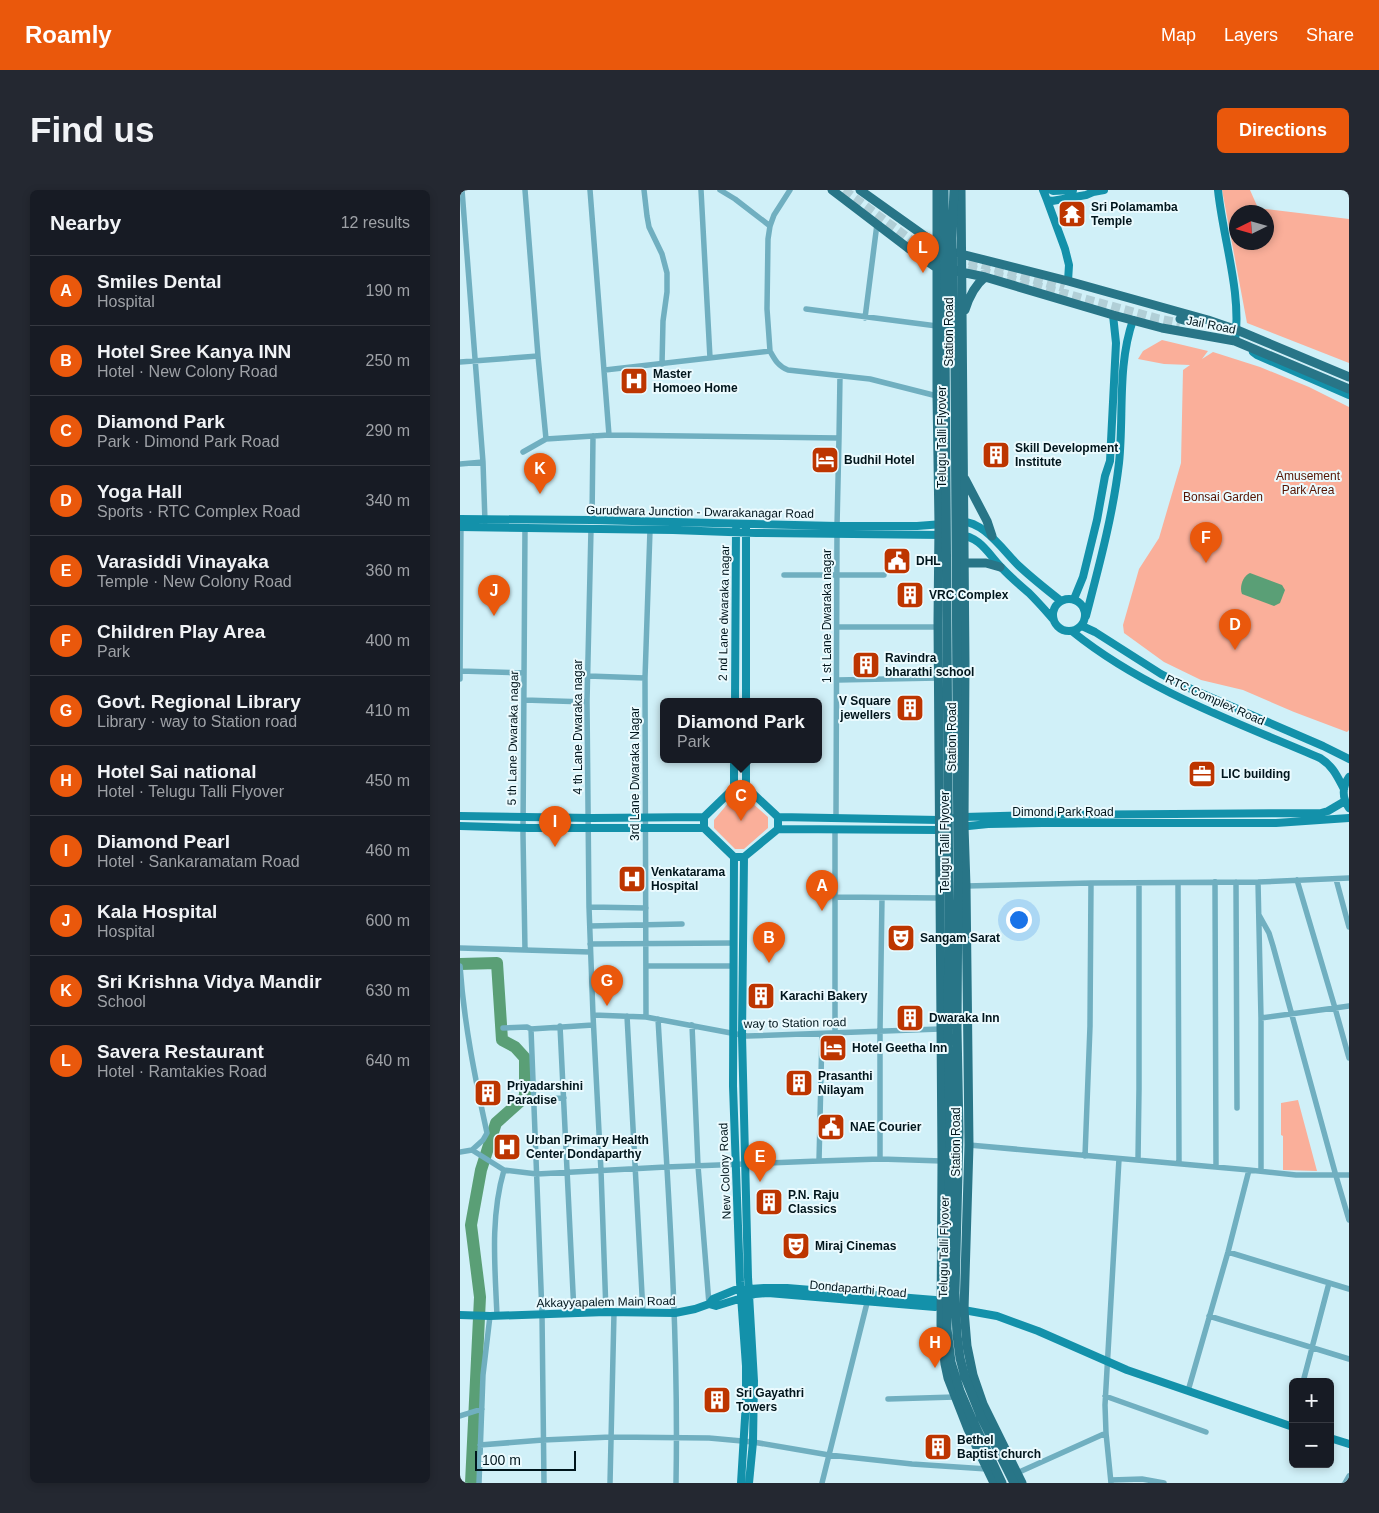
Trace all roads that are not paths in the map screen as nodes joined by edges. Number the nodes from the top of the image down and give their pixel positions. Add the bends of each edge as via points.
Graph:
1 (462, 190) edge
2 (525, 190) edge
3 (590, 190) edge
4 (644, 190) edge
5 (701, 190) edge
6 (720, 190) edge
7 (790, 190) edge
8 (832, 190) edge
9 (860, 190) edge
10 (937, 190) edge
11 (944, 190) edge
12 (954, 190) edge
13 (961, 190) edge
14 (1042, 190) edge
15 (1051, 190) edge
16 (1073, 190) edge
17 (1104, 190) edge
18 (1218, 190) edge
19 (1090, 191) edge
20 (1047, 200) junction
21 (877, 224) junction
22 (770, 226) junction
23 (937, 247) junction
24 (961, 254) junction
25 (937, 268) junction
26 (962, 272) junction
27 (985, 277) junction
28 (1068, 282) junction
29 (806, 309) dead end
30 (1112, 315) junction
31 (864, 318) junction
32 (962, 319) junction
33 (1133, 320) junction
34 (1208, 320) junction
35 (937, 326) junction
36 (1237, 330) junction
37 (1203, 335) junction
38 (1240, 343) junction
39 (770, 351) junction
40 (538, 356) junction
41 (710, 358) junction
42 (475, 361) junction
43 (460, 362) edge
44 (662, 364) junction
45 (604, 370) junction
46 (840, 376) junction
47 (1349, 377) edge
48 (1349, 389) edge
49 (1349, 395) edge
50 (936, 396) junction
51 (609, 435) junction
52 (593, 436) junction
53 (839, 438) junction
54 (546, 439) junction
55 (523, 452) dead end
56 (483, 462) junction
57 (460, 464) edge
58 (963, 477) junction
59 (460, 519) edge
60 (964, 521) junction
61 (485, 523) junction
62 (592, 524) junction
63 (736, 524) junction
64 (746, 524) junction
65 (460, 527) edge
66 (525, 527) junction
67 (837, 529) junction
68 (650, 530) junction
69 (939, 530) junction
70 (736, 533) junction
71 (746, 533) junction
72 (964, 536) junction
73 (992, 536) junction
74 (964, 562) junction
75 (1000, 566) junction
76 (784, 575) dead end
77 (837, 575) junction
78 (884, 575) dead end
79 (1074, 599) junction
80 (1061, 601) junction
81 (1086, 616) junction
82 (1053, 619) junction
83 (1082, 626) junction
84 (837, 627) junction
85 (938, 627) junction
86 (1072, 632) junction
87 (460, 671) edge
88 (524, 673) junction
89 (588, 676) junction
90 (460, 678) edge
91 (644, 678) junction
92 (938, 678) junction
93 (837, 680) junction
94 (735, 698) edge
95 (746, 698) edge
96 (524, 700) junction
97 (587, 702) junction
98 (1349, 759) edge
99 (734, 763) edge
100 (746, 763) edge
101 (1349, 777) edge
102 (746, 787) junction
103 (734, 788) junction
104 (1344, 789) junction
105 (1345, 801) junction
106 (1349, 808) edge
107 (460, 816) edge
108 (523, 816) junction
109 (646, 817) junction
110 (704, 817) junction
111 (778, 817) junction
112 (588, 818) junction
113 (836, 818) junction
114 (1349, 818) edge
115 (939, 820) junction
116 (964, 822) junction
117 (460, 826) edge
118 (523, 828) junction
119 (588, 828) junction
120 (646, 828) junction
121 (704, 828) junction
122 (778, 829) junction
123 (835, 830) junction
124 (939, 830) junction
125 (734, 857) junction
126 (744, 857) junction
127 (1349, 878) edge
128 (1336, 879) junction
129 (1297, 880) junction
130 (1178, 882) junction
131 (1215, 882) junction
132 (1236, 882) junction
133 (1258, 882) junction
134 (1091, 883) junction
135 (1139, 883) junction
136 (966, 886) junction
137 (836, 897) junction
138 (882, 898) junction
139 (940, 898) junction
140 (589, 907) junction
141 (646, 908) junction
142 (1259, 915) junction
143 (682, 924) dead end
144 (590, 926) junction
145 (646, 926) junction
146 (1349, 927) edge
147 (733, 943) junction
148 (590, 944) junction
149 (646, 944) junction
150 (460, 948) edge
151 (525, 950) junction
152 (590, 952) junction
153 (460, 966) edge
154 (646, 966) junction
155 (733, 966) junction
156 (460, 972) edge
157 (1349, 1006) edge
158 (1335, 1008) junction
159 (1292, 1014) junction
160 (593, 1015) junction
161 (627, 1016) junction
162 (646, 1017) junction
163 (658, 1018) junction
164 (1261, 1018) junction
165 (463, 1020) edge
166 (593, 1025) junction
167 (692, 1025) junction
168 (560, 1026) junction
169 (503, 1028) dead end
170 (531, 1029) junction
171 (940, 1029) junction
172 (880, 1031) junction
173 (835, 1033) junction
174 (732, 1034) junction
175 (822, 1034) junction
176 (742, 1035) junction
177 (1349, 1058) edge
178 (564, 1098) junction
179 (535, 1103) junction
180 (1237, 1108) dead end
181 (969, 1145) junction
182 (472, 1150) junction
183 (460, 1152) edge
184 (1086, 1156) junction
185 (880, 1159) junction
186 (1118, 1159) junction
187 (942, 1160) junction
188 (1138, 1160) junction
189 (819, 1161) junction
190 (1179, 1163) junction
191 (736, 1165) junction
192 (746, 1165) junction
193 (698, 1166) junction
194 (666, 1167) junction
195 (1216, 1167) junction
196 (635, 1169) junction
197 (504, 1170) junction
198 (1248, 1170) junction
199 (601, 1171) junction
200 (1261, 1171) junction
201 (568, 1173) junction
202 (537, 1174) junction
203 (1349, 1175) edge
204 (1336, 1176) junction
205 (1349, 1220) edge
206 (1228, 1252) junction
207 (1329, 1283) junction
208 (1349, 1289) edge
209 (745, 1293) junction
210 (868, 1298) junction
211 (709, 1304) junction
212 (941, 1305) junction
213 (964, 1310) junction
214 (574, 1313) junction
215 (610, 1313) junction
216 (643, 1313) junction
217 (675, 1313) junction
218 (542, 1314) junction
219 (460, 1315) edge
220 (491, 1316) junction
221 (1209, 1316) junction
222 (1312, 1347) junction
223 (1349, 1359) edge
224 (1106, 1360) junction
225 (1304, 1378) edge
226 (1188, 1391) junction
227 (1105, 1396) junction
228 (955, 1397) junction
229 (888, 1399) dead end
230 (477, 1411) junction
231 (460, 1416) edge
232 (1289, 1423) edge
233 (1206, 1432) dead end
234 (1106, 1433) junction
235 (611, 1437) junction
236 (677, 1437) junction
237 (1334, 1439) edge
238 (543, 1440) junction
239 (743, 1441) junction
240 (753, 1442) junction
241 (1349, 1444) edge
242 (480, 1445) junction
243 (829, 1455) junction
244 (987, 1469) junction
245 (1017, 1473) junction
246 (1349, 1476) edge
247 (1111, 1482) edge
248 (479, 1483) edge
249 (544, 1483) edge
250 (610, 1483) edge
251 (676, 1483) edge
252 (741, 1483) edge
253 (749, 1483) edge
254 (822, 1483) edge
255 (994, 1483) edge
256 (1002, 1483) edge
257 (1014, 1483) edge
258 (1022, 1483) edge
259 (1164, 1483) edge
260 (1345, 1483) edge

1 - 42 street
2 - 40 street
3 - 45 street
4 - 44 street via 649,227 667,273
5 - 41 street
6 - 22 street
7 - 22 street
8 - 21 main road
9 - 23 main road
10 - 23 main road
11 - 256 main road, Telugu Talli Flyover, bridge via 950,1132 947,1329 951,1362 960,1390
12 - 257 main road, Telugu Talli Flyover, bridge via 959,1132 956,1335 965,1378
13 - 24 main road, Station Road
14 - 20 main road
15 - 16 main road
17 - 19 main road
18 - 36 main road via 1236,303
19 - 20 main road via 1086,195
20 - 28 main road via 1065,249 1069,265
21 - 25 main road
21 - 31 street
22 - 39 street via 767,309
23 - 24 main road, Jail Road
23 - 25 main road
24 - 26 main road, Station Road
24 - 28 main road, Jail Road
25 - 26 main road, Jail Road
25 - 35 main road
26 - 27 main road, Jail Road
26 - 32 main road, Station Road
27 - 30 main road, Jail Road
27 - 32 main road via 977,283 968,299
28 - 34 main road, Jail Road
29 - 31 street
30 - 33 main road, Jail Road
30 - 79 main road via 1116,343 1110,461 1085,568
31 - 35 street
32 - 58 main road, Station Road
33 - 37 main road, Jail Road
33 - 81 main road via 1123,368 1116,481 1102,556
34 - 36 main road, Jail Road
34 - 37 main road via 1180,321
35 - 50 main road
36 - 38 main road
36 - 47 main road, Jail Road
37 - 38 main road, Jail Road
38 - 48 main road, Jail Road
38 - 49 main road via 1257,355
39 - 41 street
39 - 46 street via 781,367 788,370
40 - 42 street
40 - 54 street
41 - 44 street
42 - 43 street
42 - 56 street
44 - 45 street
45 - 51 street
46 - 50 street via 882,382
46 - 53 street, 1 st Lane Dwaraka nagar
50 - 69 main road
51 - 52 street
51 - 53 street
52 - 54 street
52 - 62 street, 4 th Lane Dwaraka nagar
53 - 67 street, 1 st Lane Dwaraka nagar
54 - 55 street
56 - 57 street
56 - 61 street
58 - 60 main road, Station Road
58 - 73 main road
59 - 61 main road, Gurudwara Junction - Dwarakanagar Road
59 - 65 street
60 - 69 main road
60 - 72 main road, Station Road
60 - 73 main road
61 - 62 main road, Gurudwara Junction - Dwarakanagar Road
61 - 65 main road, Gurudwara Junction - Dwarakanagar Road
61 - 66 main road, Gurudwara Junction - Dwarakanagar Road
62 - 63 main road, Gurudwara Junction - Dwarakanagar Road
62 - 66 main road, Gurudwara Junction - Dwarakanagar Road
62 - 68 main road, Gurudwara Junction - Dwarakanagar Road
62 - 89 street, 4 th Lane Dwaraka nagar
63 - 64 main road, Gurudwara Junction - Dwarakanagar Road
63 - 70 main road, 2 nd Lane dwaraka nagar
64 - 67 main road, Gurudwara Junction - Dwarakanagar Road
64 - 71 main road, 2 nd Lane dwaraka nagar
65 - 87 street
66 - 88 street, 5 th Lane Dwaraka nagar
67 - 69 main road, Gurudwara Junction - Dwarakanagar Road
67 - 71 main road, Gurudwara Junction - Dwarakanagar Road
67 - 77 street, 1 st Lane Dwaraka nagar
68 - 70 main road, Gurudwara Junction - Dwarakanagar Road
68 - 91 street, 3rd Lane Dwaraka Nagar
69 - 72 main road, RTC Complex Road
69 - 85 main road
70 - 71 main road, Gurudwara Junction - Dwarakanagar Road
70 - 94 main road, 2 nd Lane dwaraka nagar
71 - 95 main road, 2 nd Lane dwaraka nagar
72 - 74 main road, Station Road
72 - 75 main road, RTC Complex Road via 984,547
73 - 80 main road via 1017,564
74 - 75 main road
74 - 116 main road, Station Road
75 - 82 main road, RTC Complex Road
76 - 77 street
77 - 78 street
77 - 84 street, 1 st Lane Dwaraka nagar
79 - 80 main road
79 - 81 main road via 1083,606
80 - 82 main road via 1054,609
81 - 83 main road
82 - 86 main road, RTC Complex Road via 1058,627
83 - 86 main road
83 - 98 main road, RTC Complex Road via 1161,674
84 - 85 street
84 - 93 street, 1 st Lane Dwaraka nagar
85 - 92 main road
86 - 104 main road, RTC Complex Road via 1162,689 1320,758 1335,771
87 - 88 street
87 - 90 street
88 - 96 street, 5 th Lane Dwaraka nagar
89 - 91 street
89 - 97 street, 4 th Lane Dwaraka nagar
91 - 109 street, 3rd Lane Dwaraka Nagar
92 - 93 street
92 - 115 main road
93 - 113 street, 1 st Lane Dwaraka nagar
96 - 97 street
96 - 108 street, 5 th Lane Dwaraka nagar
97 - 112 street, 4 th Lane Dwaraka nagar
99 - 103 main road
100 - 102 main road
101 - 104 main road
102 - 103 main road
102 - 111 main road
103 - 110 main road
104 - 105 main road
105 - 106 main road
105 - 116 main road, Dimond Park Road via 1321,813 1042,815
107 - 108 main road
108 - 112 main road
108 - 118 street, 5 th Lane Dwaraka nagar
109 - 110 main road
109 - 112 main road
109 - 120 street, 3rd Lane Dwaraka Nagar
110 - 121 main road
111 - 113 main road, Dimond Park Road
111 - 122 main road
112 - 119 street, 4 th Lane Dwaraka nagar
113 - 115 main road, Dimond Park Road
114 - 116 main road, Dimond Park Road via 1276,823
115 - 116 main road, Dimond Park Road
115 - 124 main road
116 - 124 main road, Dimond Park Road
116 - 136 main road, Station Road
117 - 118 main road
118 - 119 main road
118 - 151 street, 5 th Lane Dwaraka nagar
119 - 120 main road
119 - 140 street, 4 th Lane Dwaraka nagar
120 - 121 main road
120 - 141 street, 3rd Lane Dwaraka Nagar
121 - 125 main road
122 - 123 main road, Dimond Park Road
122 - 126 main road
123 - 124 main road, Dimond Park Road
123 - 137 street
124 - 139 main road
125 - 126 main road
125 - 147 main road, New Colony Road
126 - 176 main road, New Colony Road
127 - 128 street
128 - 129 street
128 - 146 street
129 - 133 street
129 - 158 street
130 - 131 street
130 - 135 street
130 - 190 street
131 - 132 street
131 - 195 street
132 - 133 street
132 - 180 street
133 - 142 street
134 - 135 street
134 - 136 street
134 - 184 street
135 - 188 street
136 - 181 main road, Station Road
137 - 138 street
137 - 173 street
138 - 139 street
138 - 172 street
139 - 171 main road
140 - 141 street
140 - 144 street, 4 th Lane Dwaraka nagar
141 - 145 street, 3rd Lane Dwaraka Nagar
142 - 159 street via 1273,946
142 - 164 street
143 - 145 street
144 - 145 street
144 - 148 street, 4 th Lane Dwaraka nagar
145 - 149 street, 3rd Lane Dwaraka Nagar
147 - 149 street
147 - 155 main road, New Colony Road
148 - 149 street
148 - 152 street, 4 th Lane Dwaraka nagar
149 - 154 street, 3rd Lane Dwaraka Nagar
150 - 151 street
151 - 152 street
152 - 160 street, 4 th Lane Dwaraka nagar
153 - 156 street
154 - 155 street
154 - 162 street, 3rd Lane Dwaraka Nagar
155 - 174 main road, New Colony Road
156 - 165 street
157 - 158 street
158 - 159 street
158 - 177 street
159 - 164 street
159 - 204 street
160 - 161 street, way to Station road
160 - 166 street, 4 th Lane Dwaraka nagar
161 - 162 street, way to Station road
161 - 196 street
162 - 163 street, way to Station road
163 - 167 street, way to Station road
163 - 194 street
164 - 200 street
165 - 182 street via 487,1133
166 - 168 street
166 - 199 street, 4 th Lane Dwaraka nagar
167 - 174 street, way to Station road
167 - 193 street
168 - 170 street
168 - 178 street
169 - 170 street
170 - 179 street
171 - 172 street, way to Station road
171 - 187 main road
172 - 173 street, way to Station road
172 - 185 street
173 - 175 street, way to Station road
174 - 176 street, way to Station road
174 - 191 main road, New Colony Road
175 - 176 street, way to Station road
175 - 189 street
176 - 192 main road, New Colony Road
178 - 179 street via 540,1099
178 - 201 street
179 - 202 street
181 - 184 street
181 - 213 main road, Station Road
182 - 183 street
182 - 197 street
184 - 186 street
185 - 187 street
185 - 189 street
186 - 188 street
186 - 224 street
187 - 212 main road
188 - 190 street
189 - 192 street
190 - 195 street
191 - 192 street
191 - 193 street
191 - 209 main road, New Colony Road
192 - 209 main road, New Colony Road
193 - 194 street
193 - 211 street
194 - 196 street
194 - 217 street
195 - 198 street
196 - 199 street
196 - 216 street
197 - 202 street
197 - 220 street via 494,1234
198 - 200 street
198 - 206 street
199 - 201 street
199 - 215 street, 4 th Lane Dwaraka nagar
200 - 204 street
201 - 202 street
201 - 214 street
202 - 218 street
203 - 204 street
204 - 205 street
206 - 207 street
206 - 221 street
207 - 208 street
207 - 222 street
209 - 210 main road, Dondaparthi Road via 787,1288
209 - 211 main road, Akkayyapalem Main Road via 716,1306
209 - 239 main road, New Colony Road
209 - 240 main road, New Colony Road via 754,1381
210 - 212 main road, Dondaparthi Road via 935,1307
210 - 243 street
211 - 217 main road, Akkayyapalem Main Road
212 - 213 main road, Dondaparthi Road
212 - 228 main road via 944,1364
213 - 224 main road, Dondaparthi Road via 997,1316
213 - 245 main road, Station Road via 973,1375
214 - 215 main road, Akkayyapalem Main Road
214 - 218 main road, Akkayyapalem Main Road
215 - 216 main road, Akkayyapalem Main Road
215 - 235 street, 4 th Lane Dwaraka nagar
216 - 217 main road, Akkayyapalem Main Road
217 - 236 street
218 - 220 main road, Akkayyapalem Main Road
218 - 238 street
219 - 220 main road, Akkayyapalem Main Road
220 - 230 street
221 - 222 street
221 - 226 street
222 - 223 street
222 - 225 street
224 - 226 main road, Dondaparthi Road
224 - 227 street
226 - 232 main road, Dondaparthi Road
227 - 233 street
227 - 234 street
228 - 229 street
228 - 244 main road
230 - 231 street
230 - 242 street
234 - 245 street
234 - 247 street
235 - 236 street
235 - 238 street
235 - 250 street, 4 th Lane Dwaraka nagar
236 - 239 street
236 - 251 street
237 - 241 main road
238 - 242 street
238 - 249 street
239 - 240 street
239 - 252 main road, New Colony Road
240 - 243 street
240 - 253 main road, New Colony Road
242 - 248 street
243 - 244 street
243 - 254 street
244 - 255 main road
245 - 258 main road, Station Road
246 - 260 street
247 - 259 street via 1142,1478

